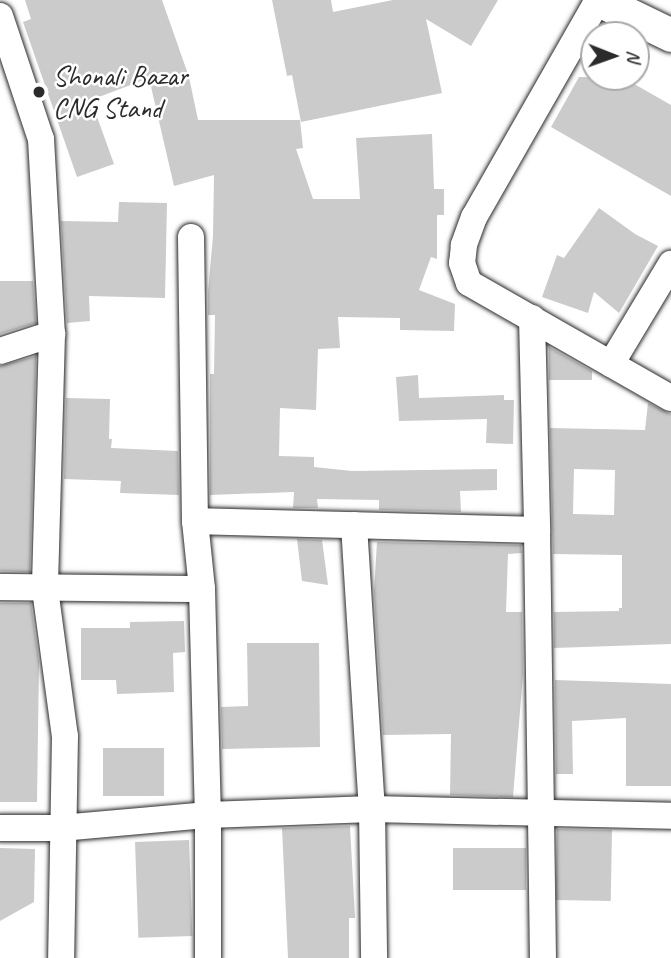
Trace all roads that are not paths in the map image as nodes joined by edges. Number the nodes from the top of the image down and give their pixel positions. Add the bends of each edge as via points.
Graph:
1 (598, 0) edge
2 (0, 16) edge
3 (671, 35) edge
4 (191, 237) dead end
5 (671, 264) edge
6 (532, 318) junction
7 (52, 334) junction
8 (0, 351) edge
9 (611, 364) junction
10 (671, 398) edge
11 (195, 521) junction
12 (354, 525) junction
13 (537, 530) junction
14 (0, 587) edge
15 (45, 589) junction
16 (202, 589) junction
17 (372, 809) junction
18 (540, 813) junction
19 (208, 815) junction
20 (671, 816) edge
21 (0, 828) edge
22 (61, 828) junction
23 (61, 958) edge
24 (208, 958) edge
25 (374, 958) edge
26 (543, 958) edge

1 - 3 street
1 - 6 street via 474,217 464,245 462,263 469,283
2 - 7 street via 41,139
4 - 11 street
5 - 9 street
6 - 9 street
6 - 13 street
7 - 8 street
7 - 15 street
9 - 10 street
11 - 12 street
11 - 16 street
12 - 13 street
12 - 17 street
13 - 18 street
14 - 15 street
15 - 16 street
15 - 22 street via 65,736
16 - 19 street
17 - 18 street
17 - 19 street
17 - 25 street
18 - 20 street
18 - 26 street
19 - 22 street
19 - 24 street
21 - 22 street
22 - 23 street

